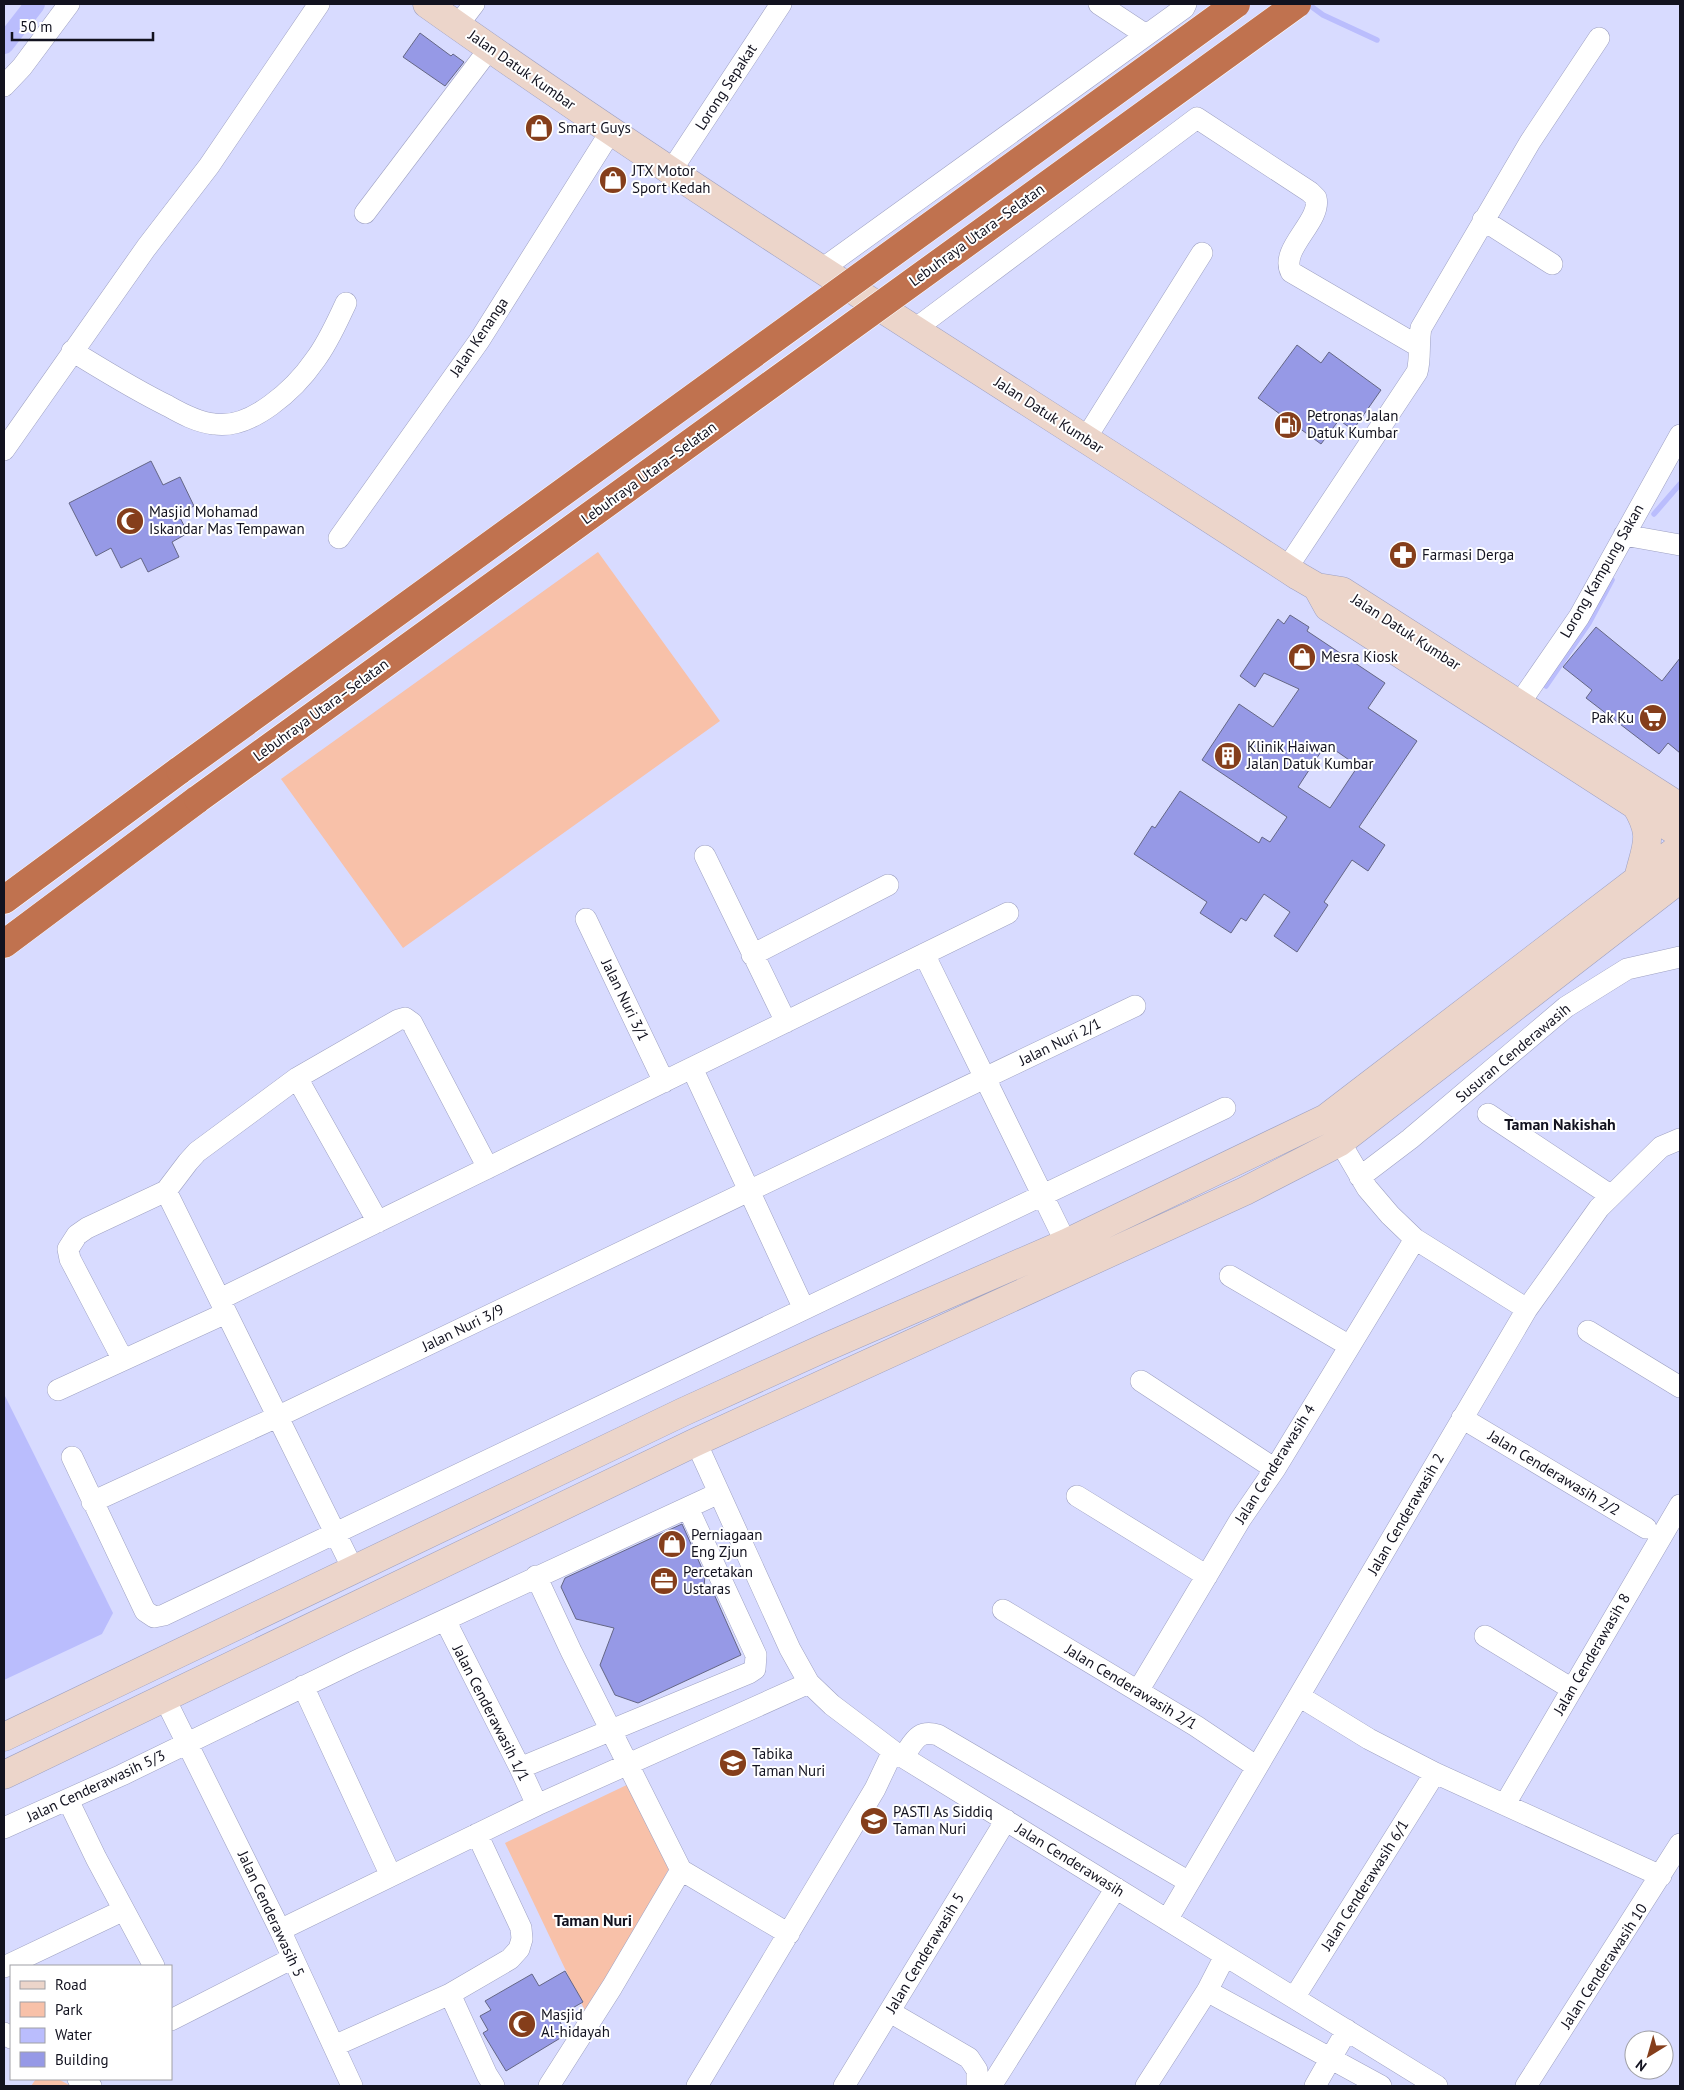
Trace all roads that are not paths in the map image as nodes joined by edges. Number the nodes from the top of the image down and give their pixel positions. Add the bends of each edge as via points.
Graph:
1 (69, 4) edge
2 (319, 4) edge
3 (427, 4) edge
4 (474, 4) edge
5 (781, 4) edge
6 (1099, 4) edge
7 (1186, 4) edge
8 (1236, 4) edge
9 (1297, 4) edge
10 (458, 25) junction
11 (1146, 35) junction
12 (1598, 38) dead end
13 (490, 48) junction
14 (4, 86) edge
15 (611, 131) junction
16 (671, 171) junction
17 (365, 213) dead end
18 (1483, 220) junction
19 (1202, 253) dead end
20 (1552, 264) dead end
21 (822, 269) junction
22 (346, 303) dead end
23 (916, 330) junction
24 (1418, 346) junction
25 (72, 352) junction
26 (1680, 435) edge
27 (1086, 438) junction
28 (4, 450) edge
29 (1624, 535) junction
30 (338, 538) dead end
31 (1680, 545) edge
32 (1287, 568) junction
33 (1322, 597) junction
34 (1519, 704) junction
35 (1628, 774) junction
36 (1680, 789) edge
37 (1635, 804) junction
38 (1680, 807) edge
39 (1680, 834) edge
40 (1680, 847) edge
41 (705, 856) dead end
42 (1680, 880) edge
43 (888, 884) dead end
44 (1658, 890) edge
45 (4, 900) edge
46 (1008, 913) dead end
47 (586, 919) dead end
48 (4, 944) edge
49 (752, 954) junction
50 (924, 954) junction
51 (1680, 957) edge
52 (1135, 1006) dead end
53 (786, 1022) junction
54 (692, 1068) junction
55 (297, 1078) junction
56 (985, 1078) junction
57 (664, 1082) junction
58 (1225, 1108) dead end
59 (1488, 1114) dead end
60 (1680, 1139) edge
61 (1340, 1142) junction
62 (488, 1168) junction
63 (1360, 1177) junction
64 (166, 1190) junction
65 (750, 1191) junction
66 (1610, 1195) junction
67 (1042, 1196) junction
68 (378, 1222) junction
69 (1415, 1239) junction
70 (1066, 1243) junction
71 (1230, 1276) dead end
72 (223, 1306) junction
73 (804, 1309) junction
74 (1527, 1309) junction
75 (1588, 1331) dead end
76 (1348, 1345) junction
77 (123, 1360) junction
78 (1141, 1381) dead end
79 (1680, 1387) edge
80 (58, 1390) dead end
81 (278, 1417) junction
82 (1462, 1418) junction
83 (696, 1442) junction
84 (72, 1457) dead end
85 (1274, 1468) junction
86 (719, 1493) junction
87 (1077, 1496) dead end
88 (92, 1502) junction
89 (1680, 1504) edge
90 (688, 1508) junction
91 (1646, 1528) dead end
92 (335, 1534) junction
93 (354, 1571) junction
94 (536, 1576) junction
95 (1207, 1576) junction
96 (1003, 1610) dead end
97 (445, 1620) junction
98 (1485, 1636) dead end
99 (741, 1677) junction
100 (809, 1683) junction
101 (303, 1686) junction
102 (1572, 1689) junction
103 (1138, 1691) junction
104 (1299, 1696) junction
105 (165, 1699) junction
106 (754, 1708) junction
107 (611, 1731) junction
108 (4, 1737) edge
109 (188, 1744) junction
110 (898, 1754) junction
111 (628, 1764) junction
112 (1257, 1767) junction
113 (520, 1768) junction
114 (1435, 1773) junction
115 (4, 1775) edge
116 (68, 1800) junction
117 (1505, 1804) junction
118 (536, 1805) junction
119 (1006, 1820) junction
120 (4, 1828) edge
121 (477, 1834) junction
122 (1680, 1844) edge
123 (681, 1870) junction
124 (392, 1876) junction
125 (1661, 1876) junction
126 (1189, 1882) junction
127 (1116, 1888) junction
128 (124, 1910) junction
129 (1167, 1920) junction
130 (280, 1930) junction
131 (788, 1934) junction
132 (1225, 1956) junction
133 (293, 1958) junction
134 (153, 1965) edge
135 (4, 1967) edge
136 (1207, 1991) junction
137 (450, 1994) junction
138 (1294, 1998) junction
139 (174, 2012) edge
140 (890, 2012) junction
141 (1347, 2030) junction
142 (334, 2046) junction
143 (1331, 2059) junction
144 (80, 2080) edge
145 (344, 2084) edge
146 (91, 2086) edge
147 (494, 2086) edge
148 (549, 2086) edge
149 (697, 2086) edge
150 (844, 2086) edge
151 (978, 2086) edge
152 (991, 2086) edge
153 (1146, 2086) edge
154 (1315, 2086) edge
155 (1381, 2086) edge
156 (1438, 2086) edge
157 (1526, 2086) edge

1 - 14 street
2 - 25 street via 209,166
3 - 10 main road, Jalan Datuk Kumbar
4 - 10 street
5 - 16 street, Lorong Sepakat
6 - 11 street
7 - 11 street
8 - 45 highway, bridge
9 - 48 highway, Lebuhraya Utara–Selatan, bridge via 198,799
10 - 13 main road, Jalan Datuk Kumbar
11 - 21 street
12 - 18 street
13 - 15 main road, Jalan Datuk Kumbar
13 - 17 street
15 - 16 main road, Jalan Datuk Kumbar
15 - 30 street, Jalan Kenanga via 479,341
16 - 21 main road, Jalan Datuk Kumbar
18 - 20 street
18 - 24 street via 1421,328
19 - 27 street
21 - 23 main road, Jalan Datuk Kumbar
22 - 25 street via 316,360 299,380 252,418 233,425 194,419
23 - 24 street via 1198,118 1316,198 1315,209 1290,256 1291,272
23 - 27 main road, Jalan Datuk Kumbar
24 - 32 street via 1420,362 1417,372
25 - 28 street
26 - 29 street, Lorong Kampung Sakan
27 - 32 main road, Jalan Datuk Kumbar
29 - 31 street
29 - 34 street, Lorong Kampung Sakan via 1579,617
32 - 33 main road, Jalan Datuk Kumbar
33 - 34 main road, Jalan Datuk Kumbar via 1342,591
33 - 37 main road, Jalan Datuk Kumbar
34 - 35 main road, Jalan Datuk Kumbar
35 - 36 main road
35 - 38 main road, Jalan Datuk Kumbar
37 - 39 main road, Jalan Datuk Kumbar
37 - 44 main road via 1644,819
40 - 44 main road
41 - 49 street
42 - 44 main road
43 - 49 street
44 - 61 main road
44 - 70 main road via 1326,1118
46 - 50 street
47 - 57 street, Jalan Nuri 3/1
49 - 53 street
50 - 53 street
50 - 56 street
51 - 63 street, Susuran Cenderawasih via 1627,969 1566,1007 1410,1140
52 - 56 street, Jalan Nuri 2/1
53 - 54 street
54 - 57 street
54 - 65 street
55 - 62 street via 404,1018 412,1023
55 - 64 street via 197,1152
55 - 68 street
56 - 65 street, Jalan Nuri 2/1
56 - 67 street
57 - 62 street
58 - 67 street
59 - 66 street
60 - 66 street, Jalan Cenderawasih 2 via 1661,1147
61 - 63 street
61 - 83 main road via 1245,1191
62 - 68 street
63 - 69 street via 1390,1215
64 - 72 street
64 - 77 street via 77,1234 68,1249 70,1259
65 - 73 street
65 - 81 street, Jalan Nuri 3/9
66 - 74 street, Jalan Cenderawasih 2
67 - 70 street
67 - 73 street
68 - 72 street
69 - 74 street
69 - 76 street, Jalan Cenderawasih 4
70 - 93 main road via 751,1381
71 - 76 street
72 - 77 street
72 - 81 street
73 - 92 street
74 - 82 street, Jalan Cenderawasih 2
75 - 79 street
76 - 85 street, Jalan Cenderawasih 4
77 - 80 street
78 - 85 street
81 - 88 street, Jalan Nuri 3/9
81 - 92 street
82 - 91 street, Jalan Cenderawasih 2/2
82 - 104 street, Jalan Cenderawasih 2
83 - 86 street, Jalan Cenderawasih
83 - 105 main road
84 - 88 street
85 - 95 street, Jalan Cenderawasih 4
86 - 90 street, Jalan Cenderawasih 5/3
86 - 100 street, Jalan Cenderawasih via 790,1649
87 - 95 street
88 - 92 street via 145,1611 154,1617
89 - 102 street, Jalan Cenderawasih 8
90 - 94 street, Jalan Cenderawasih 5/3
90 - 99 street via 756,1655 755,1669
92 - 93 street
93 - 108 main road
94 - 97 street, Jalan Cenderawasih 5/3
94 - 107 street
95 - 103 street, Jalan Cenderawasih 4
96 - 103 street, Jalan Cenderawasih 2/1
97 - 101 street, Jalan Cenderawasih 5/3
97 - 113 street, Jalan Cenderawasih 1/1
98 - 102 street
99 - 106 street
99 - 107 street
100 - 106 street
100 - 110 street, Jalan Cenderawasih via 832,1705
101 - 109 street, Jalan Cenderawasih 5/3
101 - 124 street
102 - 117 street, Jalan Cenderawasih 8
103 - 112 street, Jalan Cenderawasih 2/1
104 - 112 street, Jalan Cenderawasih 2
104 - 114 street via 1369,1739
105 - 109 street, Jalan Cenderawasih 5
105 - 115 main road
106 - 111 street
107 - 111 street
107 - 113 street
109 - 116 street, Jalan Cenderawasih 5/3
109 - 130 street, Jalan Cenderawasih 5
110 - 119 street, Jalan Cenderawasih
110 - 126 street via 919,1735 929,1732 938,1735
110 - 131 street
111 - 118 street
111 - 123 street
112 - 126 street, Jalan Cenderawasih 2
113 - 118 street, Jalan Cenderawasih 1/1
114 - 117 street
114 - 138 street, Jalan Cenderawasih 6/1
116 - 120 street, Jalan Cenderawasih 5/3
116 - 128 street
117 - 125 street
118 - 121 street
119 - 127 street, Jalan Cenderawasih
119 - 140 street, Jalan Cenderawasih 5
121 - 124 street
121 - 137 street via 522,1928 522,1939 519,1949 510,1959
122 - 125 street, Jalan Cenderawasih 10
123 - 131 street
123 - 148 street
124 - 130 street
125 - 157 street, Jalan Cenderawasih 10
126 - 129 street, Jalan Cenderawasih 2
127 - 129 street, Jalan Cenderawasih
127 - 152 street
128 - 134 street
128 - 135 street
129 - 132 street, Jalan Cenderawasih
130 - 133 street, Jalan Cenderawasih 5
131 - 149 street
132 - 136 street
132 - 138 street, Jalan Cenderawasih
133 - 139 street
133 - 142 street, Jalan Cenderawasih 5
136 - 143 street
136 - 153 street
137 - 142 street
137 - 147 street
138 - 141 street, Jalan Cenderawasih
140 - 150 street, Jalan Cenderawasih 5
140 - 151 street via 969,2058 976,2070
141 - 143 street
141 - 156 street, Jalan Cenderawasih
142 - 145 street, Jalan Cenderawasih 5
143 - 154 street
143 - 155 street
144 - 146 street

